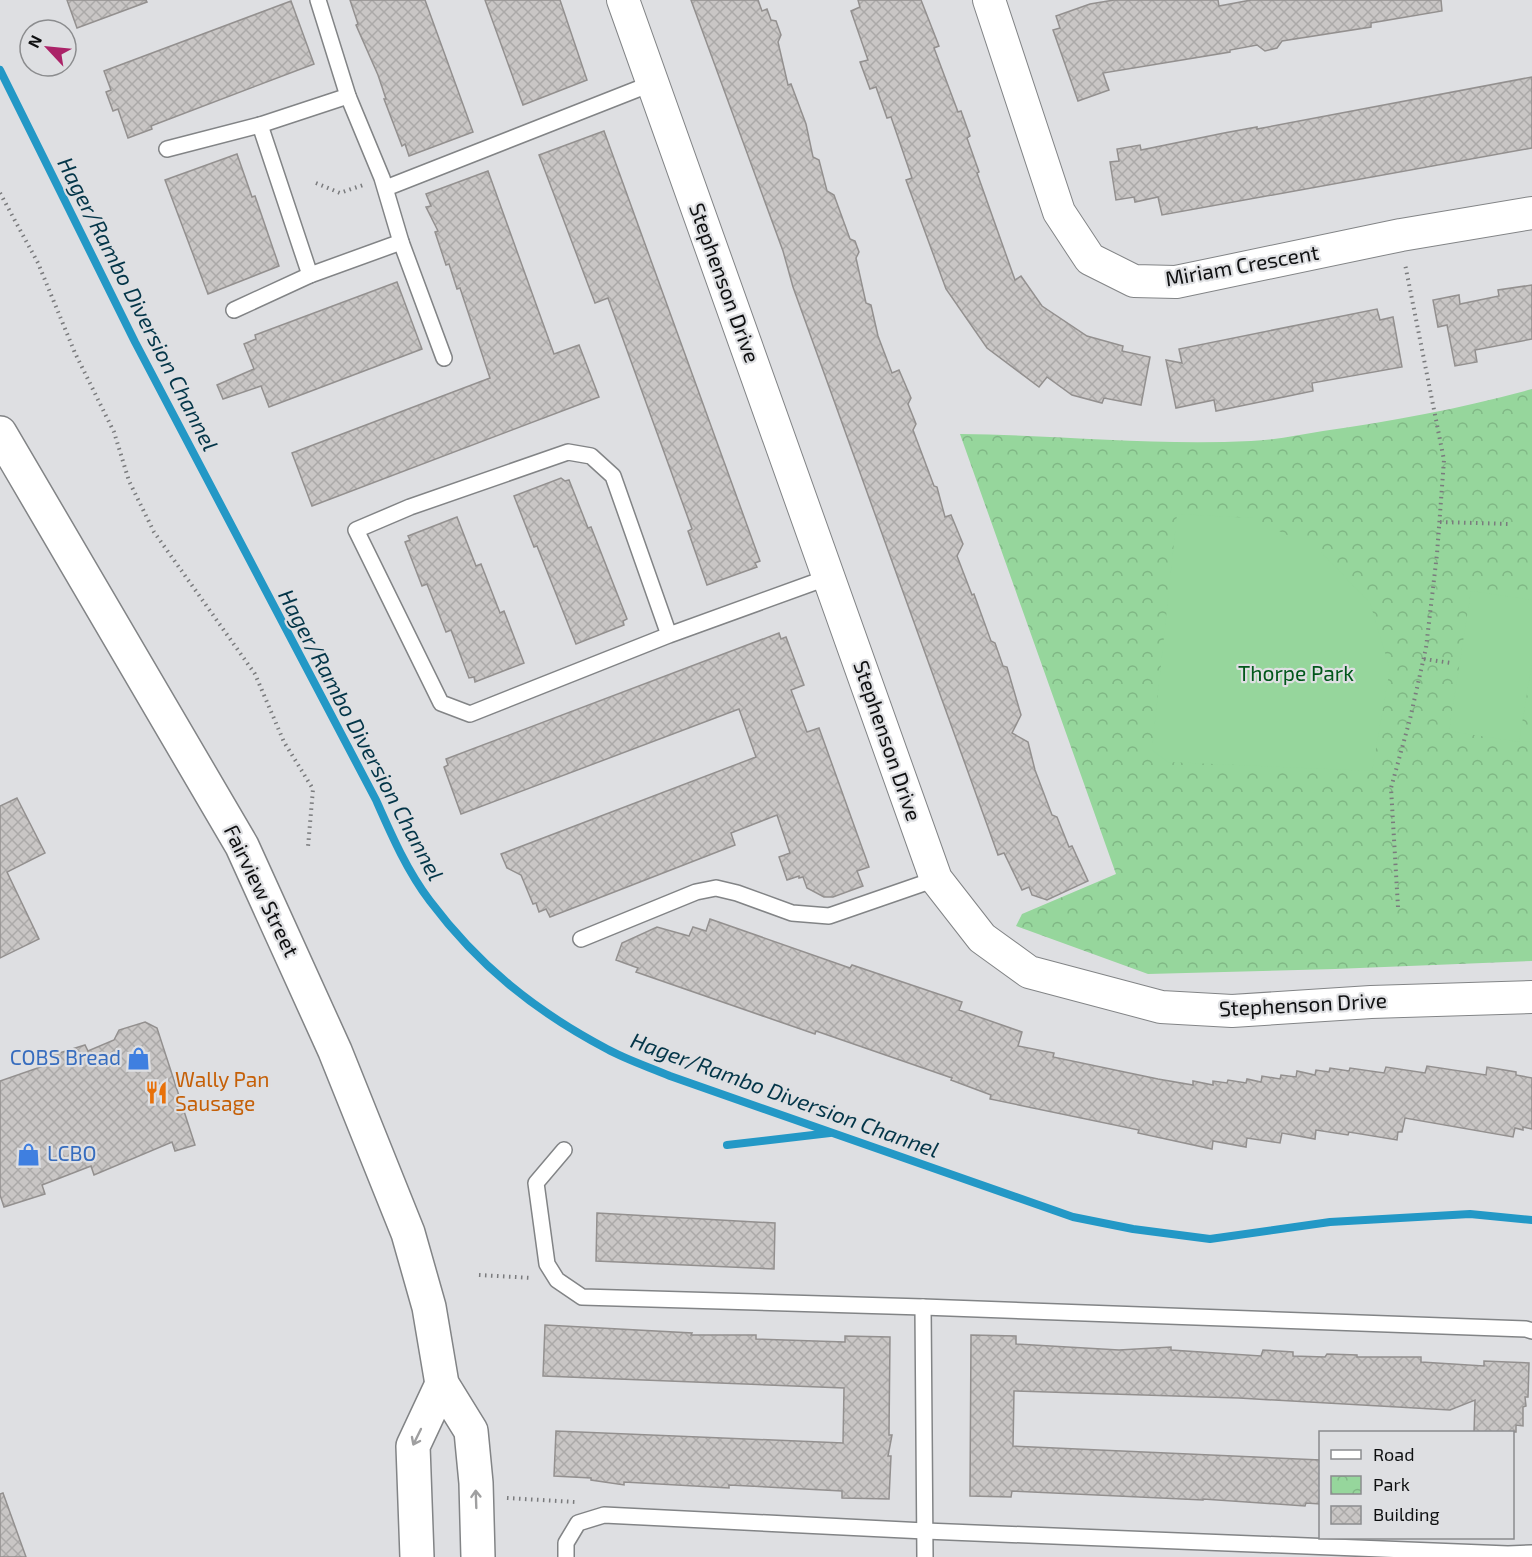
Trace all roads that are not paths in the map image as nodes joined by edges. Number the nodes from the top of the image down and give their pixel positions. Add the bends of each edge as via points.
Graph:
1 (318, 0) edge
2 (623, 0) edge
3 (989, 0) edge
4 (653, 83) junction
5 (348, 96) junction
6 (260, 125) junction
7 (167, 149) dead end
8 (384, 183) junction
9 (1532, 213) edge
10 (401, 242) junction
11 (310, 275) junction
12 (234, 310) dead end
13 (444, 358) dead end
14 (0, 433) edge
15 (829, 577) junction
16 (669, 635) junction
17 (936, 879) junction
18 (581, 939) dead end
19 (1532, 997) edge
20 (564, 1150) dead end
21 (923, 1306) junction
22 (1532, 1331) edge
23 (442, 1384) junction
24 (925, 1531) junction
25 (1532, 1553) edge
26 (417, 1557) edge
27 (478, 1557) edge
28 (566, 1557) edge
29 (925, 1557) edge

1 - 5 lane
2 - 4 street, Stephenson Drive
3 - 9 street, Miriam Crescent via 1059,212 1090,259 1134,281 1176,282 1401,235
4 - 8 lane
4 - 15 street, Stephenson Drive
5 - 6 lane
5 - 8 lane
6 - 7 lane
6 - 11 lane
8 - 10 lane
10 - 11 lane
10 - 13 lane
11 - 12 lane
14 - 23 main road, Fairview Street via 242,846 335,1051 408,1233 429,1307
15 - 16 lane
15 - 17 street, Stephenson Drive
16 - 16 lane via 613,476 591,456 568,453 410,507 357,530 441,703 470,714
17 - 18 lane via 829,916 792,913 716,888 696,892
17 - 19 street, Stephenson Drive via 982,938 1029,972 1161,1007 1232,1011
20 - 21 lane via 536,1183 547,1264 557,1280 582,1297
21 - 22 lane
21 - 24 lane
23 -> 26 main road via 412,1446
27 -> 23 main road, Fairview Street via 471,1431
24 - 25 lane
24 - 28 lane via 604,1515 578,1523 566,1543
24 - 29 lane

